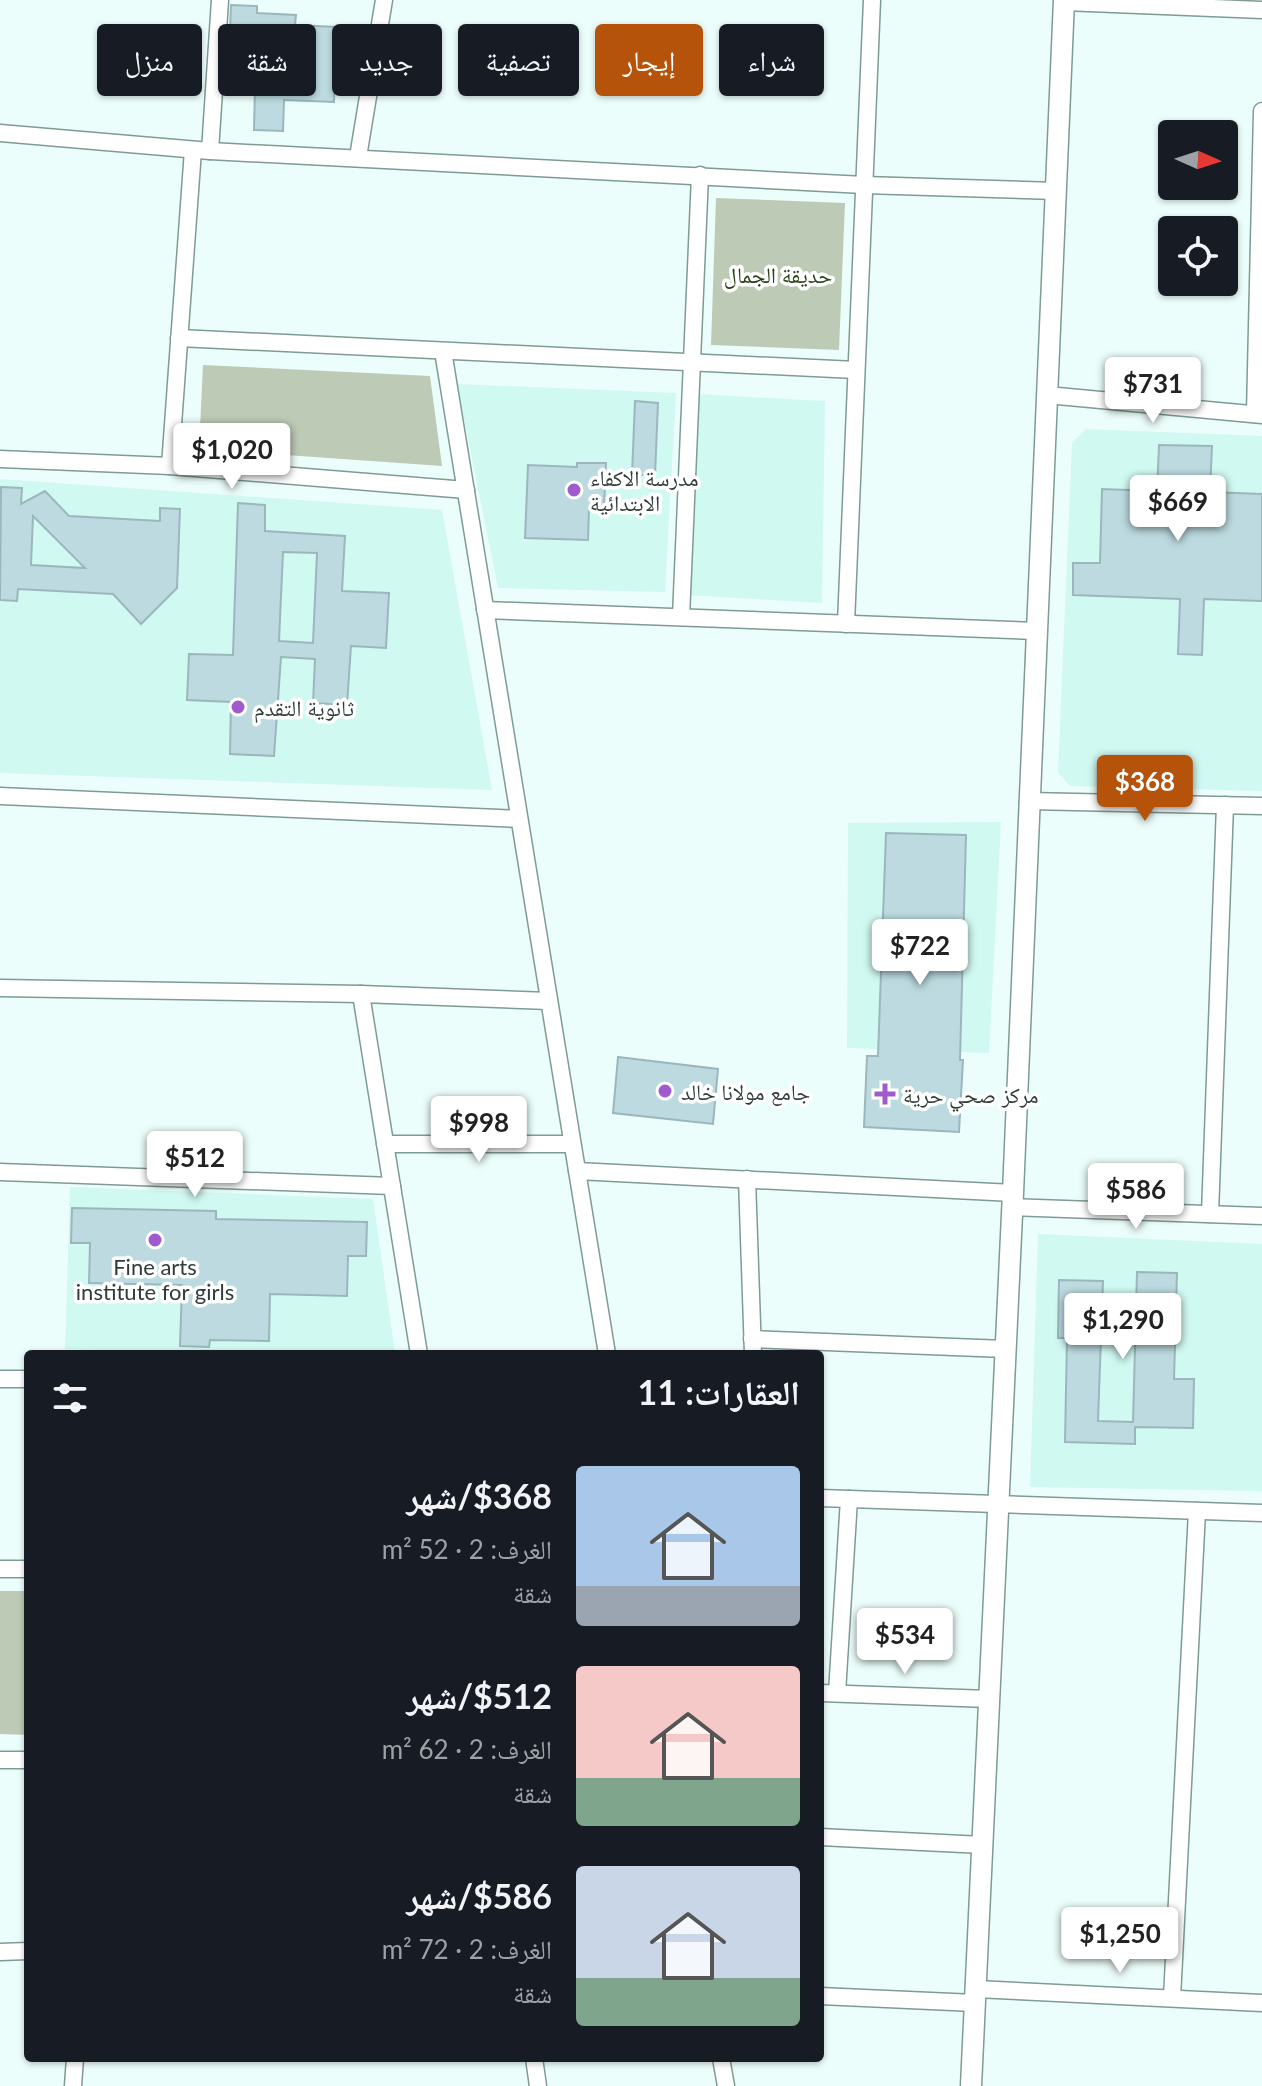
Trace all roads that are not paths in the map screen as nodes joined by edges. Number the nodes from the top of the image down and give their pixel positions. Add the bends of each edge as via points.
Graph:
1 (220, 0) edge
2 (384, 0) edge
3 (872, 0) edge
4 (1064, 1) edge
5 (1262, 10) edge
6 (1262, 111) edge
7 (0, 133) edge
8 (1261, 137) edge
9 (193, 150) junction
10 (210, 151) junction
11 (358, 157) junction
12 (700, 175) junction
13 (864, 185) junction
14 (1056, 191) junction
15 (179, 338) junction
16 (443, 351) junction
17 (692, 363) junction
18 (856, 370) junction
19 (1047, 395) junction
20 (1259, 414) edge
21 (0, 459) edge
22 (170, 466) junction
23 (466, 490) junction
24 (485, 610) junction
25 (681, 617) junction
26 (846, 624) junction
27 (1037, 631) junction
28 (0, 796) edge
29 (1028, 801) junction
30 (1225, 805) junction
31 (1262, 806) edge
32 (519, 819) junction
33 (0, 988) edge
34 (361, 994) junction
35 (549, 1001) junction
36 (385, 1144) junction
37 (572, 1144) junction
38 (577, 1171) junction
39 (0, 1172) edge
40 (747, 1179) junction
41 (392, 1186) junction
42 (1012, 1200) junction
43 (1210, 1214) junction
44 (1262, 1216) edge
45 (753, 1346) edge
46 (1005, 1349) junction
47 (418, 1350) edge
48 (606, 1350) edge
49 (0, 1379) edge
50 (24, 1379) edge
51 (824, 1498) edge
52 (849, 1499) junction
53 (998, 1504) junction
54 (1197, 1511) junction
55 (1262, 1513) edge
56 (0, 1569) edge
57 (24, 1569) edge
58 (828, 1693) edge
59 (989, 1699) junction
60 (0, 1760) edge
61 (24, 1760) edge
62 (824, 1837) edge
63 (983, 1845) junction
64 (24, 1951) edge
65 (0, 1952) edge
66 (824, 1996) edge
67 (976, 1996) junction
68 (1172, 1998) junction
69 (1262, 2003) edge
70 (75, 2062) edge
71 (535, 2062) edge
72 (722, 2062) edge
73 (73, 2086) edge
74 (538, 2086) edge
75 (726, 2086) edge
76 (971, 2086) edge

1 - 10 street
2 - 11 street
3 - 13 street
4 - 5 street
4 - 14 street
6 - 8 street
7 - 9 street
8 - 20 street
9 - 10 street
9 - 15 street
10 - 11 street
11 - 12 street
12 - 13 street
12 - 17 street
13 - 14 street
13 - 18 street
14 - 19 street
15 - 16 street
15 - 22 street
16 - 17 street
16 - 23 street
17 - 18 street
17 - 25 street
18 - 26 street
19 - 20 street
19 - 27 street
21 - 22 street
22 - 23 street
23 - 24 street
24 - 25 street
24 - 32 street
25 - 26 street
26 - 27 street
27 - 29 street
28 - 32 street
29 - 30 street
29 - 42 street
30 - 31 street
30 - 43 street
32 - 35 street
33 - 34 street
34 - 35 street
34 - 36 street
35 - 37 street
36 - 37 street
36 - 41 street
37 - 38 street
38 - 40 street
38 - 48 street
39 - 41 street
40 - 42 street
40 - 45 street
41 - 47 street
42 - 43 street
42 - 46 street
43 - 44 street
45 - 46 street
46 - 53 street
49 - 50 street
51 - 52 street
52 - 53 street
52 - 58 street
53 - 54 street
53 - 59 street
54 - 55 street
54 - 68 street
56 - 57 street
58 - 59 street
59 - 63 street
60 - 61 street
62 - 63 street
63 - 67 street
64 - 65 street
66 - 67 street
67 - 68 street
67 - 76 street
68 - 69 street
70 - 73 street
71 - 74 street
72 - 75 street

